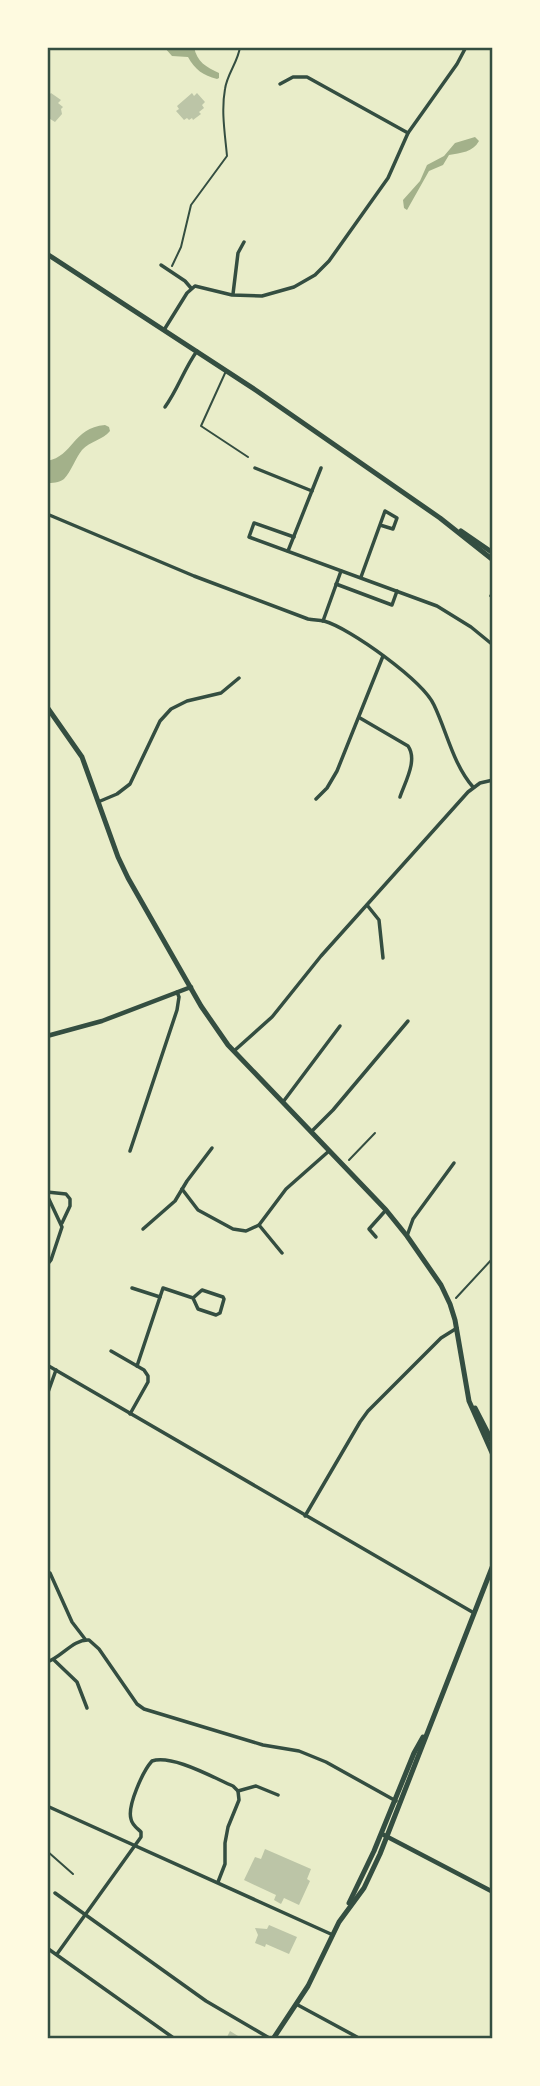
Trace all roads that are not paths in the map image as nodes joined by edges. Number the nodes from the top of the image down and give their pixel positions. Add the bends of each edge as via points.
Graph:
1 (466, 47) edge
2 (280, 84) dead end
3 (408, 133) junction
4 (244, 242) dead end
5 (47, 254) edge
6 (161, 265) dead end
7 (191, 288) junction
8 (232, 295) junction
9 (163, 330) junction
10 (197, 351) junction
11 (226, 370) junction
12 (166, 407) dead end
13 (248, 457) dead end
14 (255, 468) dead end
15 (321, 468) dead end
16 (312, 491) junction
17 (47, 514) edge
18 (380, 525) junction
19 (294, 537) junction
20 (288, 551) junction
21 (490, 551) edge
22 (493, 560) edge
23 (341, 570) junction
24 (361, 578) junction
25 (336, 584) junction
26 (397, 591) junction
27 (323, 621) junction
28 (493, 645) edge
29 (383, 656) junction
30 (239, 678) dead end
31 (47, 707) edge
32 (359, 718) junction
33 (493, 780) edge
34 (473, 787) junction
35 (400, 797) dead end
36 (316, 799) dead end
37 (98, 802) junction
38 (366, 905) junction
39 (383, 958) dead end
40 (191, 988) junction
41 (177, 992) junction
42 (408, 1021) dead end
43 (340, 1026) dead end
44 (47, 1035) edge
45 (234, 1051) junction
46 (283, 1102) junction
47 (311, 1132) junction
48 (212, 1148) dead end
49 (130, 1151) dead end
50 (329, 1152) junction
51 (454, 1163) dead end
52 (182, 1189) junction
53 (47, 1194) edge
54 (386, 1210) junction
55 (62, 1224) junction
56 (259, 1226) junction
57 (144, 1229) dead end
58 (407, 1236) junction
59 (376, 1237) dead end
60 (282, 1253) dead end
61 (47, 1265) edge
62 (132, 1288) dead end
63 (160, 1297) junction
64 (194, 1298) junction
65 (457, 1328) junction
66 (111, 1351) dead end
67 (47, 1365) edge
68 (137, 1366) junction
69 (56, 1370) junction
70 (466, 1385) junction
71 (47, 1395) edge
72 (130, 1414) junction
73 (493, 1443) edge
74 (493, 1455) edge
75 (305, 1516) junction
76 (493, 1565) edge
77 (51, 1573) dead end
78 (474, 1613) junction
79 (85, 1639) junction
80 (54, 1660) junction
81 (47, 1662) edge
82 (87, 1708) dead end
83 (238, 1791) junction
84 (278, 1795) dead end
85 (398, 1802) junction
86 (47, 1805) edge
87 (385, 1836) junction
88 (136, 1845) junction
89 (218, 1882) junction
90 (493, 1892) edge
91 (55, 1893) dead end
92 (85, 1916) junction
93 (333, 1935) junction
94 (47, 1948) edge
95 (57, 1954) junction
96 (296, 2004) junction
97 (358, 2037) edge
98 (176, 2039) edge
99 (272, 2039) edge

1 - 3 street
2 - 3 street via 293,77 307,77
3 - 8 street via 384,184 315,275 274,294
4 - 8 street
5 - 9 main road
6 - 7 street
7 - 8 street
7 - 9 street
9 - 10 main road
10 - 11 main road
10 - 12 street
11 - 13 lane via 201,426
11 - 21 main road
14 - 16 street
15 - 16 street
16 - 19 street
17 - 27 street via 208,582
18 - 18 street via 393,529 397,518 385,511
18 - 24 street
19 - 20 street
19 - 20 street via 254,523 249,537
20 - 23 street
21 - 22 main road
23 - 24 street
23 - 25 street
24 - 26 street
25 - 26 street via 392,605
25 - 27 street
26 - 28 street via 449,612
27 - 29 street
29 - 32 street
29 - 34 street via 426,692
30 - 37 street via 221,693 187,701 167,712 130,784
31 - 37 main road via 82,757
32 - 35 street via 411,751 413,759
32 - 36 street via 337,771
33 - 34 street
34 - 38 street
37 - 40 main road via 128,878
38 - 39 street via 380,920
38 - 45 street via 272,1017
40 - 41 street
40 - 45 main road
41 - 44 street via 102,1021
41 - 49 street via 177,1010
42 - 47 street
43 - 46 street
45 - 46 main road
46 - 47 main road
47 - 50 main road
48 - 52 street
50 - 54 main road
50 - 56 street via 286,1189
51 - 58 street via 413,1219
52 - 56 street via 198,1210 233,1229
52 - 57 street
53 - 55 street
53 - 55 street via 66,1194 70,1199
54 - 58 main road
54 - 59 street via 369,1228
55 - 61 street
56 - 60 street
58 - 65 main road via 436,1278
62 - 63 street
63 - 64 street via 163,1288
63 - 68 street
64 - 64 street via 198,1309 220,1313 223,1297 202,1290
65 - 70 main road
65 - 75 street via 368,1411
66 - 68 street
67 - 69 street
68 - 72 street via 149,1379
69 - 71 street
69 - 72 street
70 - 73 main road
70 - 74 main road
72 - 75 street
75 - 78 street
76 - 78 main road
77 - 79 street via 72,1622
78 - 85 main road
79 - 80 street
79 - 85 street via 99,1649 144,1709 263,1745 299,1751
80 - 81 street
80 - 82 street via 75,1679
83 - 84 street via 256,1786
83 - 88 street via 178,1763 152,1761 130,1809 141,1834
83 - 89 street
85 - 87 main road
86 - 88 street
87 - 90 street
87 - 93 main road via 364,1888
88 - 89 street
88 - 92 street
89 - 93 street
91 - 92 street
92 - 95 street
92 - 99 street via 206,2001
93 - 96 main road
94 - 95 street
95 - 98 street
96 - 97 street
96 - 99 main road

